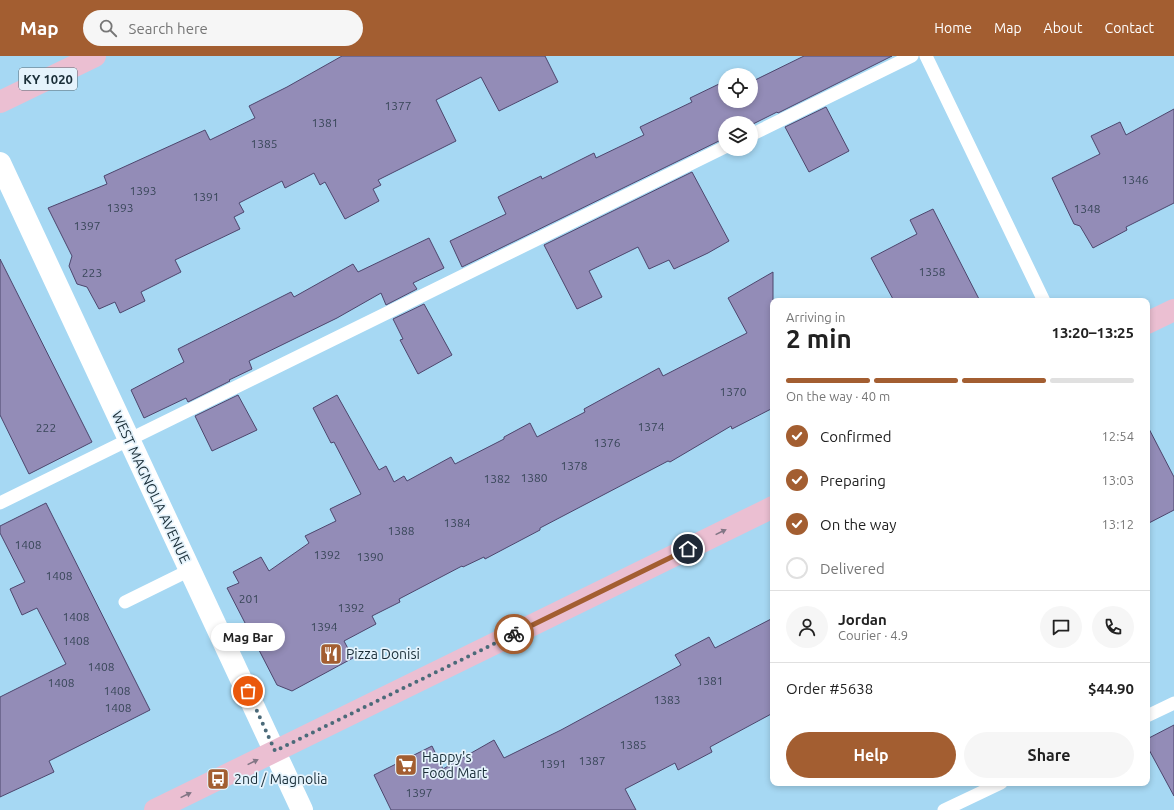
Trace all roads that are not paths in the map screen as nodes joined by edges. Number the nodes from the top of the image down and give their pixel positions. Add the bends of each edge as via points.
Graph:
1 (95, 56) edge
2 (912, 56) edge
3 (926, 56) edge
4 (0, 102) edge
5 (758, 132) edge
6 (718, 151) edge
7 (0, 163) edge
8 (1043, 298) edge
9 (1174, 310) edge
10 (1150, 322) edge
11 (129, 439) junction
12 (0, 503) edge
13 (770, 508) edge
14 (190, 570) junction
15 (125, 602) dead end
16 (1174, 703) edge
17 (1150, 715) edge
18 (275, 751) junction
19 (995, 786) edge
20 (155, 810) edge
21 (302, 810) edge
22 (944, 810) edge

1 - 4 main road, KY 1020
2 - 5 lane
3 - 8 lane
6 - 11 lane
7 - 11 street, WEST MAGNOLIA AVENUE
9 - 10 main road
11 - 12 lane
11 - 14 street, WEST MAGNOLIA AVENUE
18 -> 13 main road
14 - 15 lane
14 - 18 street, WEST MAGNOLIA AVENUE
16 - 17 lane
20 -> 18 main road
18 - 21 street, WEST MAGNOLIA AVENUE
19 - 22 lane

